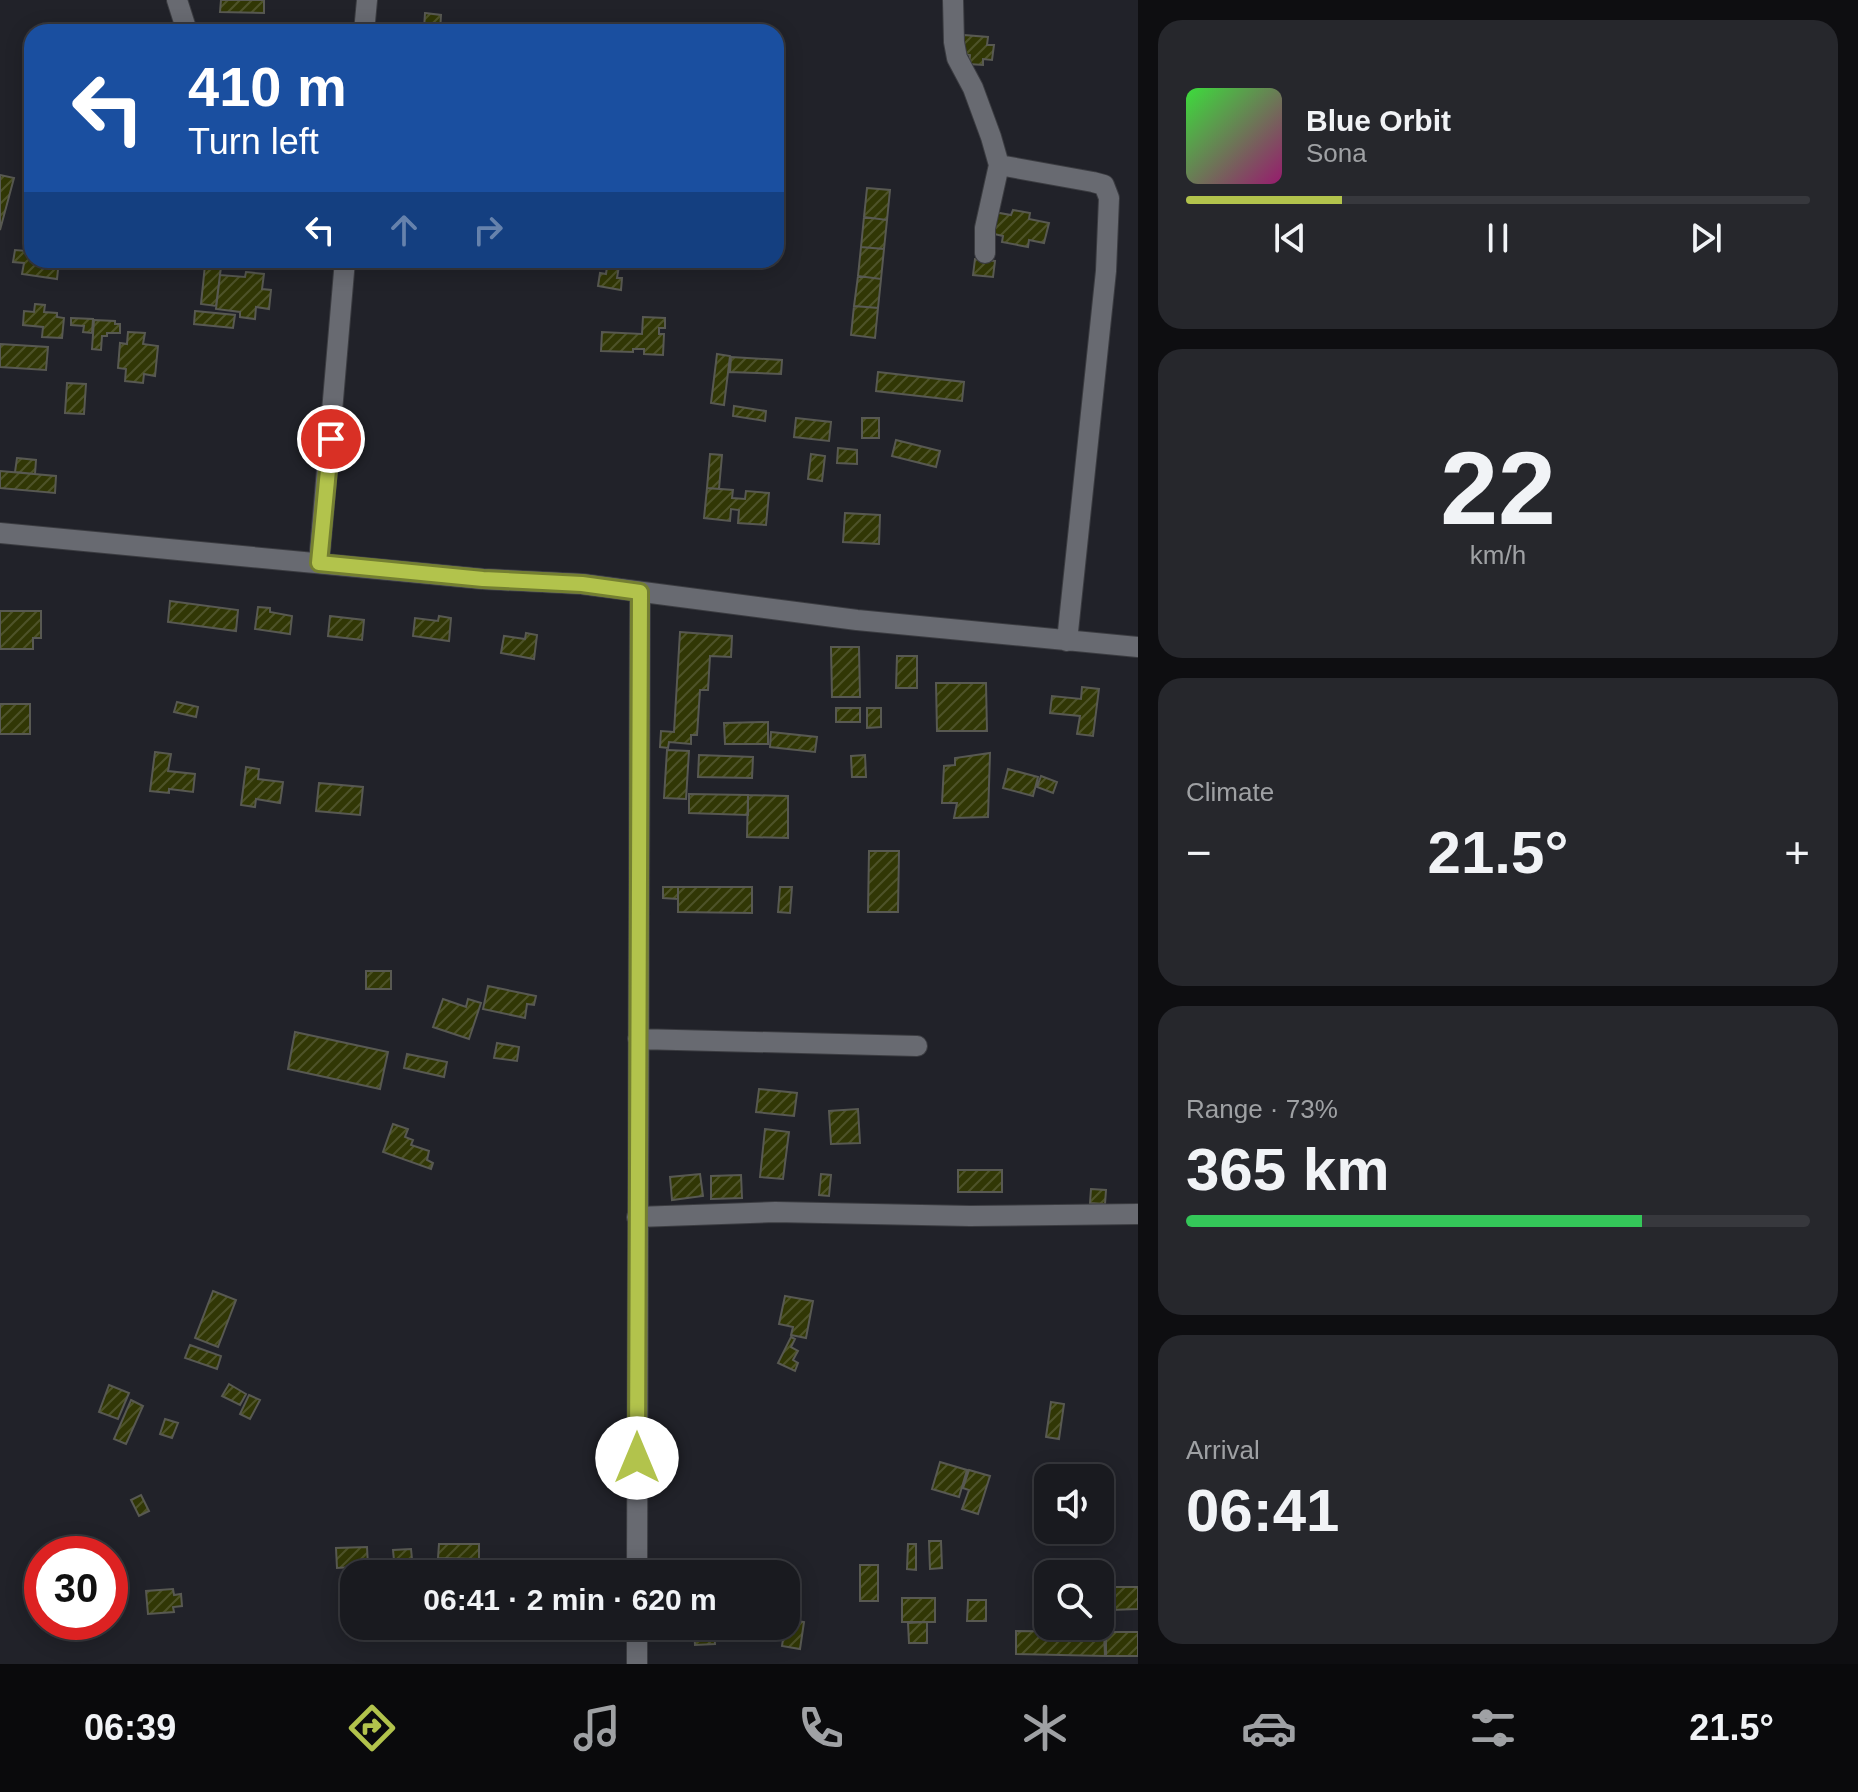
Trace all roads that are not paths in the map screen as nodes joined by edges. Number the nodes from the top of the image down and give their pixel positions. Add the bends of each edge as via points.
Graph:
1 (177, 0) edge
2 (367, 0) edge
3 (953, 0) edge
4 (185, 24) edge
5 (365, 24) edge
6 (999, 165) junction
7 (985, 253) dead end
8 (344, 268) edge
9 (0, 533) edge
10 (319, 563) junction
11 (640, 592) junction
12 (1067, 641) junction
13 (1138, 647) edge
14 (638, 1039) junction
15 (917, 1046) dead end
16 (1138, 1214) edge
17 (637, 1217) junction
18 (637, 1560) edge
19 (637, 1640) edge
20 (637, 1664) edge

1 - 4 street
2 - 5 street
3 - 6 street via 957,58
6 - 7 street
6 - 12 street via 1104,185 1109,198
8 - 10 street
9 - 10 street
10 - 11 street
11 - 12 street
11 - 14 street
12 - 13 street
14 - 15 street
14 - 17 street
16 - 17 street via 775,1212
17 - 18 street
19 - 20 street

